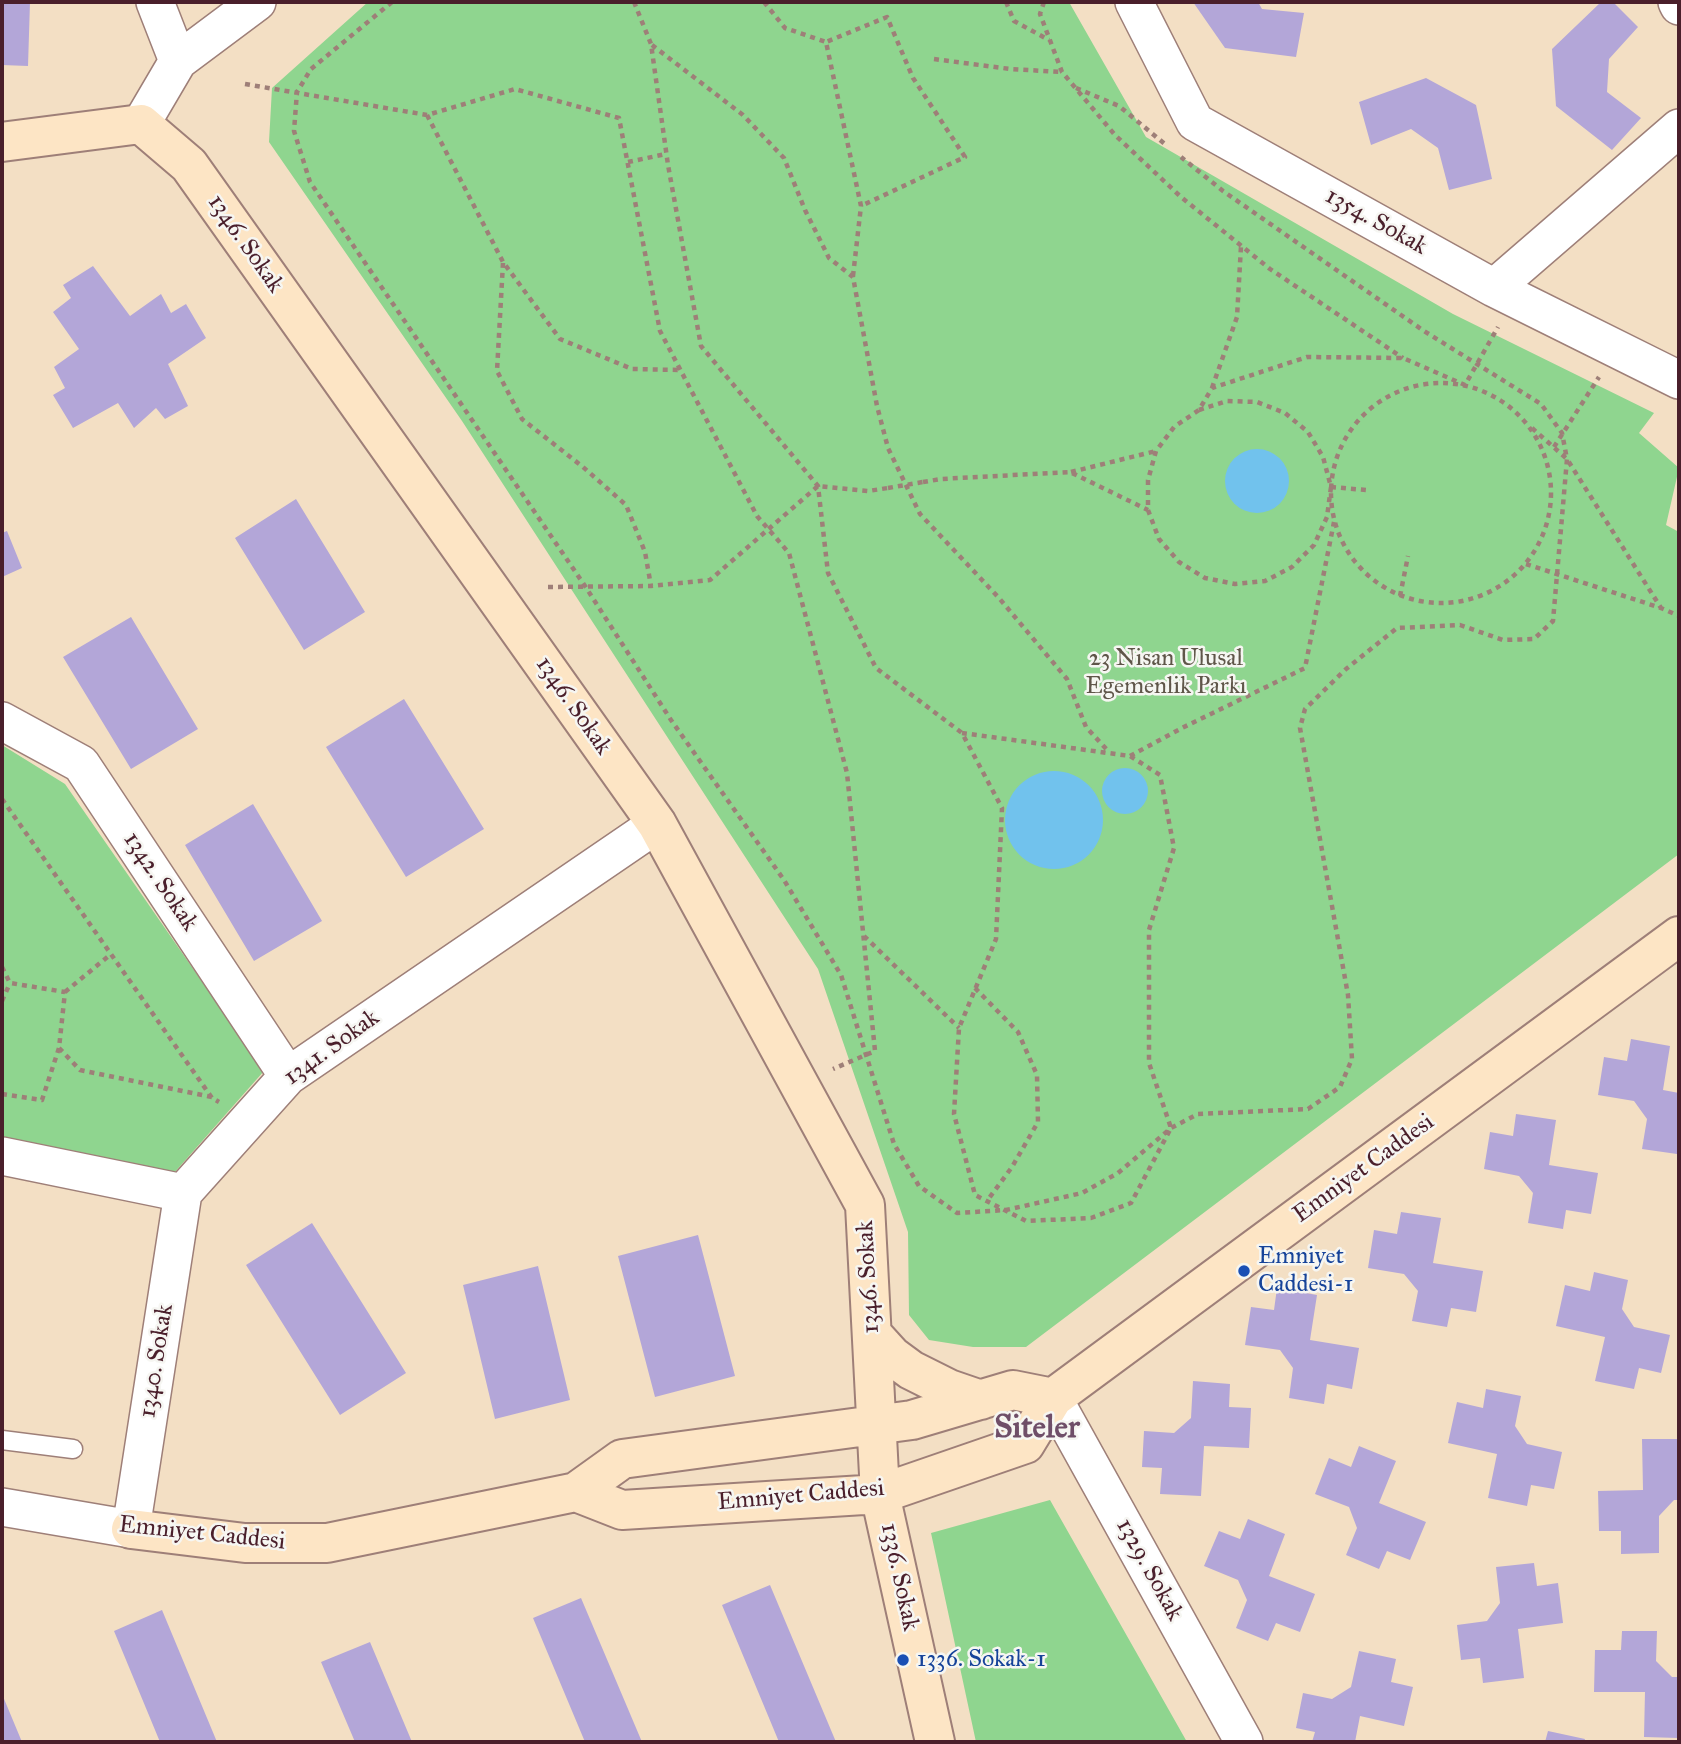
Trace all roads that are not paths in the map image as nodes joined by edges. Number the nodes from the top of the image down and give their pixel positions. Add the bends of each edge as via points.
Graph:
1 (155, 2) edge
2 (257, 2) edge
3 (1134, 2) edge
4 (178, 61) junction
5 (141, 124) junction
6 (1679, 128) edge
7 (2, 142) edge
8 (1498, 304) junction
9 (1679, 380) edge
10 (2, 721) edge
11 (657, 824) junction
12 (1675, 949) edge
13 (288, 1076) junction
14 (2, 1156) edge
15 (183, 1193) junction
16 (872, 1334) junction
17 (1053, 1398) junction
18 (981, 1400) junction
19 (877, 1425) junction
20 (2, 1440) edge
21 (73, 1449) dead end
22 (576, 1492) junction
23 (880, 1493) junction
24 (2, 1507) edge
25 (131, 1529) junction
26 (935, 1742) edge
27 (1244, 1742) edge

1 - 4 street
2 - 4 street
3 - 8 street, 1354. Sokak via 1195,122
4 - 5 street
5 - 7 street
5 - 11 street, 1346. Sokak via 189,165
6 - 8 street
8 - 9 street, 1354. Sokak
10 - 13 street, 1342. Sokak via 81,764
11 - 13 street, 1341. Sokak
11 - 16 street, 1346. Sokak via 865,1205
12 - 17 street, Emniyet Caddesi
13 - 15 street, 1341. Sokak
14 - 15 street
15 - 25 street, 1340. Sokak
16 - 18 street via 911,1370
16 - 19 street, 1346. Sokak
17 - 18 street via 1013,1391
17 - 23 street, Emniyet Caddesi via 1025,1444
17 - 27 street, 1329. Sokak
18 - 19 street
19 - 22 street via 622,1459
19 - 23 street, 1346. Sokak
20 - 21 lane
22 - 23 street, Emniyet Caddesi via 622,1510
22 - 25 street, Emniyet Caddesi via 327,1543 245,1543
23 - 26 street, 1336. Sokak
24 - 25 street, Emniyet Caddesi

